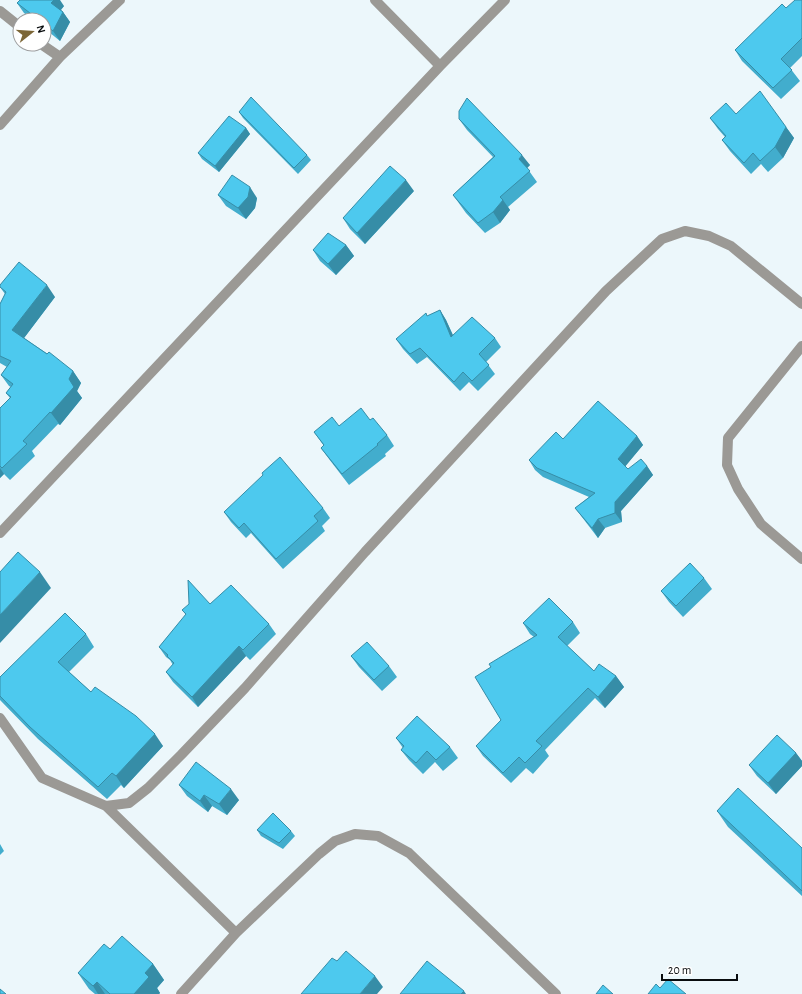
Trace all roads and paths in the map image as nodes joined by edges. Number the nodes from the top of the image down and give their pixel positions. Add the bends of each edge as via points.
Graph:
1 (120, 0) edge
2 (375, 0) edge
3 (505, 0) edge
4 (0, 11) edge
5 (12, 21) edge
6 (52, 52) edge
7 (60, 57) junction
8 (440, 66) junction
9 (0, 125) edge
10 (802, 304) edge
11 (802, 346) edge
12 (0, 532) edge
13 (802, 559) edge
14 (0, 718) edge
15 (106, 806) junction
16 (236, 933) junction
17 (181, 994) edge
18 (556, 994) edge

1 - 7 street
2 - 8 street
3 - 8 street
4 - 5 street
6 - 7 street
7 - 9 street
8 - 12 street
10 - 15 street via 731,246 709,236 685,231 662,239 606,291 365,552 245,688 176,760 129,803
11 - 13 street via 728,438 728,465 738,489 761,524
14 - 15 street via 42,778
15 - 16 street
16 - 17 street
16 - 18 street via 335,841 355,834 378,836 409,853

